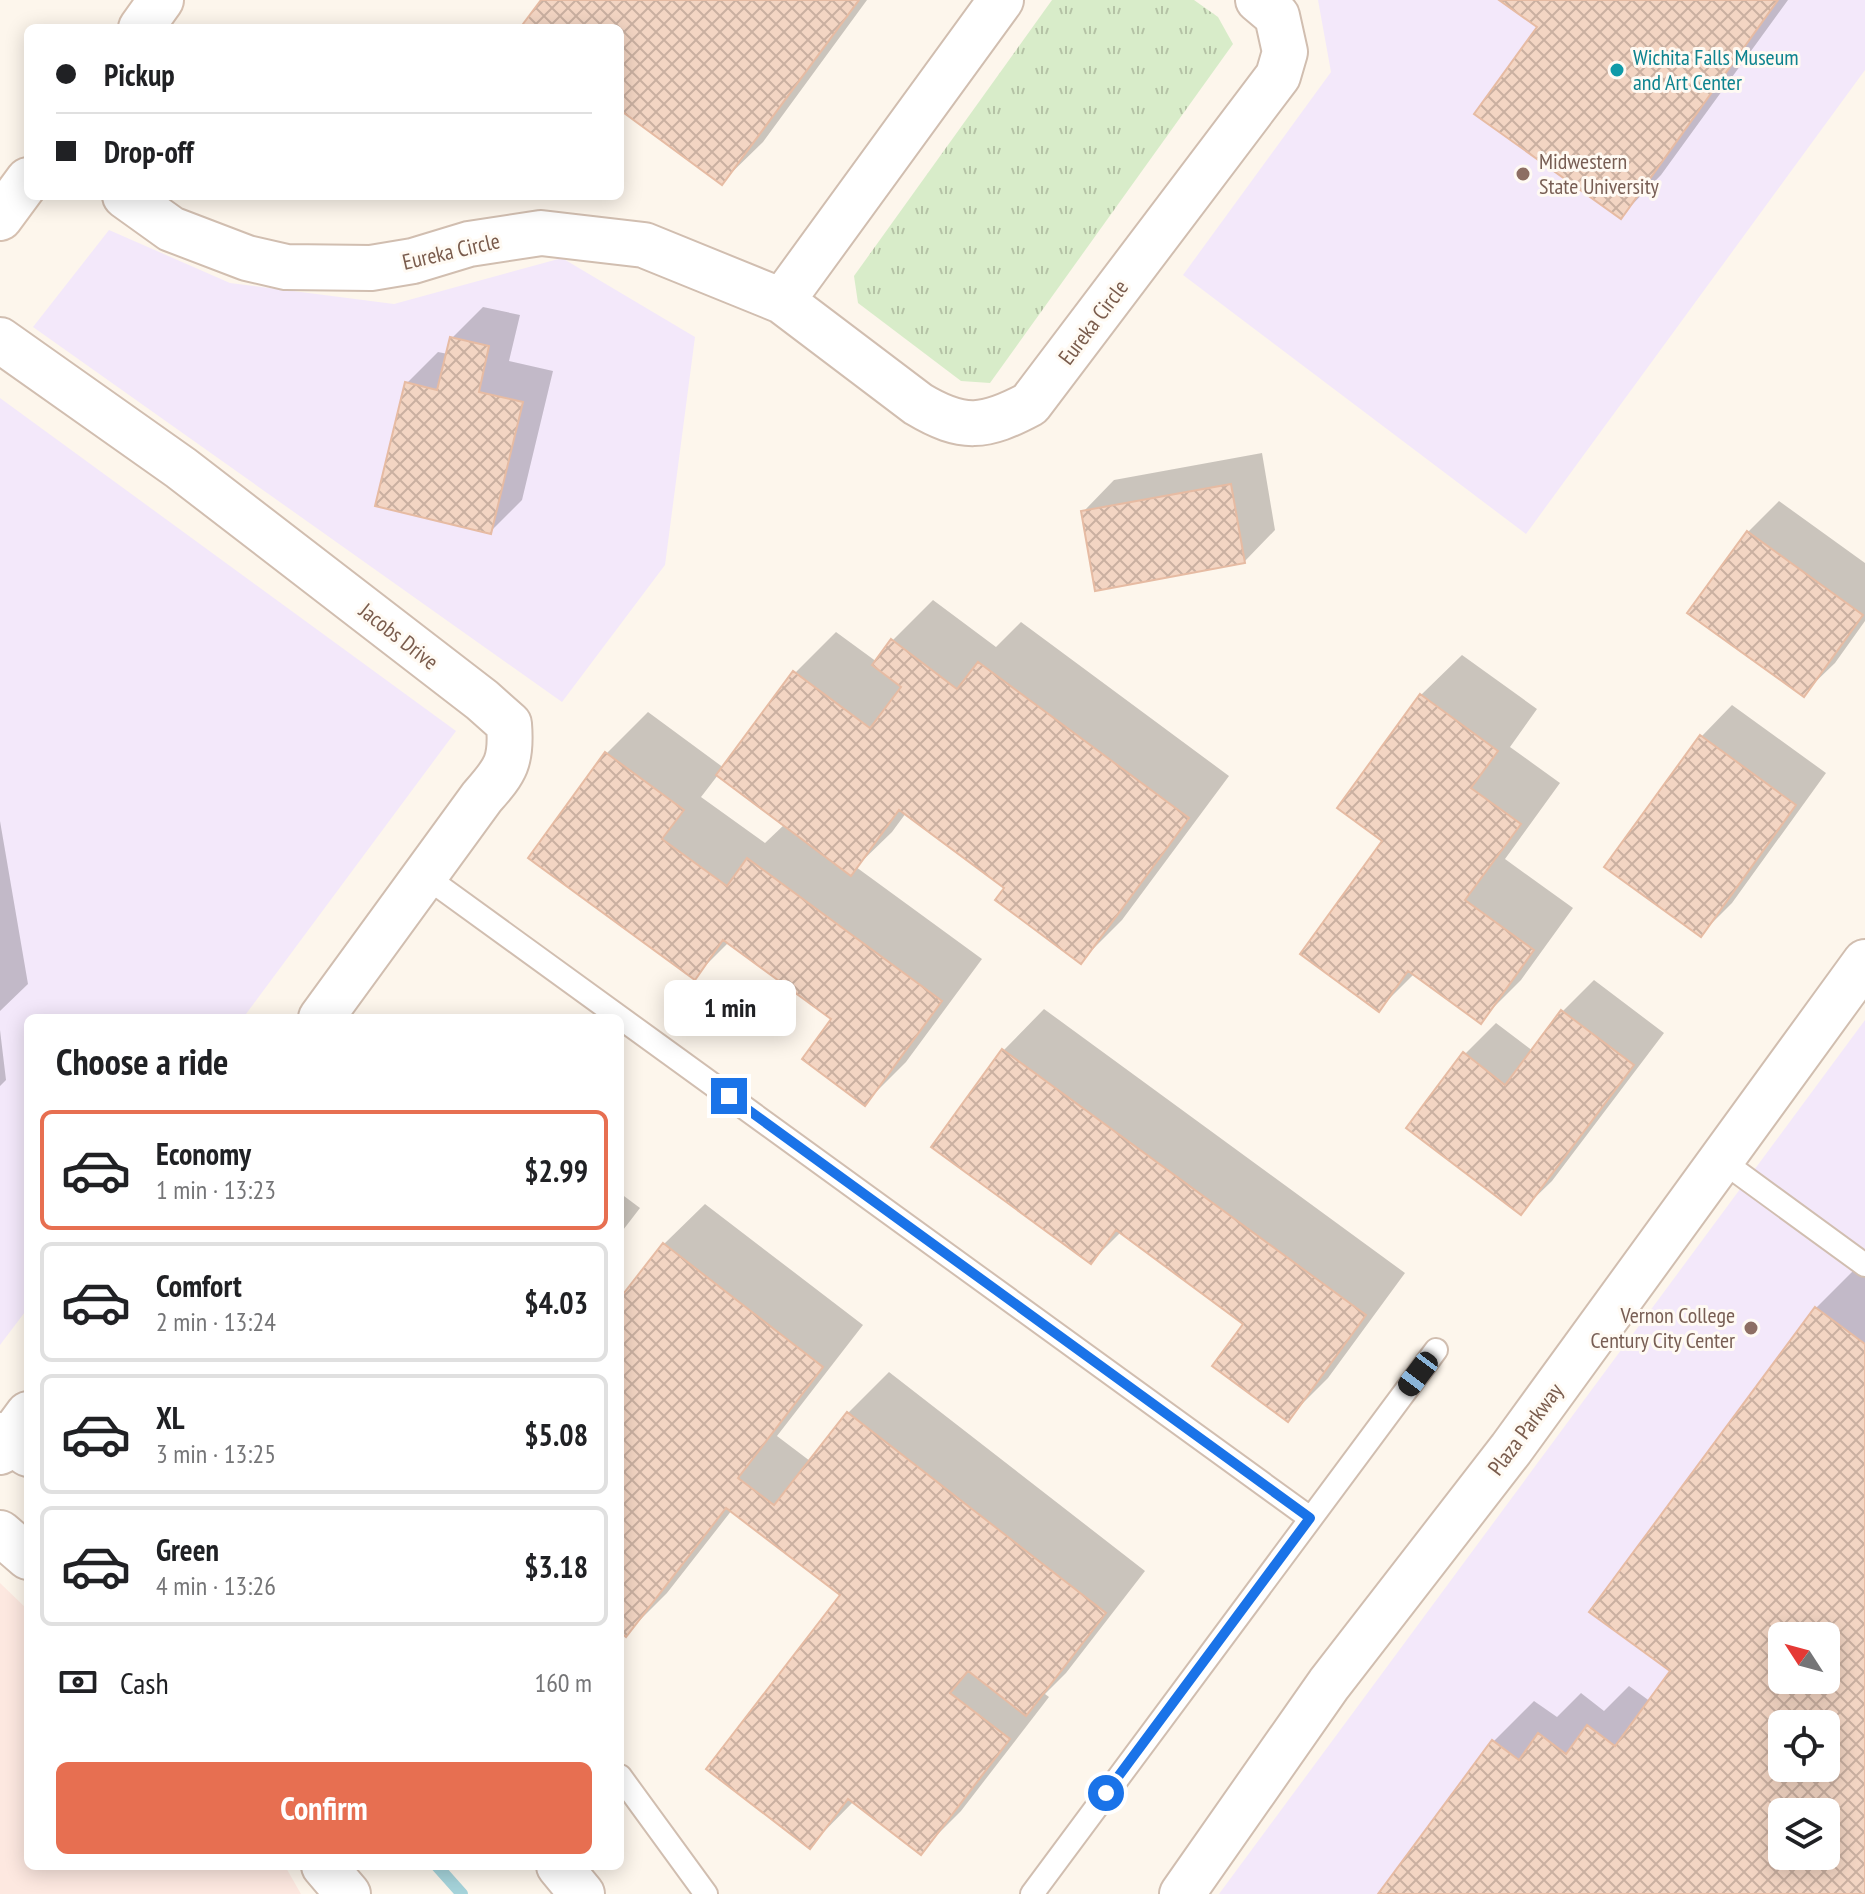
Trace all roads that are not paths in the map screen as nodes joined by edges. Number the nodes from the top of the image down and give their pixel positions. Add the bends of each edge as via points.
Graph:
1 (1001, 0) edge
2 (1258, 0) edge
3 (24, 185) edge
4 (131, 200) edge
5 (0, 218) edge
6 (782, 301) junction
7 (0, 340) edge
8 (425, 876) junction
9 (1865, 962) edge
10 (324, 1014) edge
11 (615, 1014) edge
12 (624, 1020) edge
13 (1721, 1160) junction
14 (1865, 1265) edge
15 (1436, 1350) dead end
16 (1310, 1518) junction
17 (0, 1533) edge
18 (24, 1554) edge
19 (624, 1781) edge
20 (327, 1870) edge
21 (562, 1870) edge
22 (348, 1894) edge
23 (582, 1894) edge
24 (706, 1894) edge
25 (1032, 1894) edge
26 (1182, 1894) edge

1 - 6 street
2 - 6 street, Eureka Circle via 1277,16 1285,52 1278,76 1030,404 983,424 942,419
3 - 5 street
4 - 6 street, Eureka Circle via 171,229 286,267 371,268 541,233 644,245
7 - 8 street, Jacobs Drive via 181,468 509,724 511,750 504,772
8 - 10 street, Jacobs Drive
8 - 11 lane
9 - 13 street, Plaza Parkway
12 - 16 lane
13 - 14 lane
13 - 26 street, Plaza Parkway via 1511,1449 1329,1684
15 - 16 lane
16 - 25 lane
17 - 18 street
19 - 24 lane
20 - 22 street
21 - 23 street

